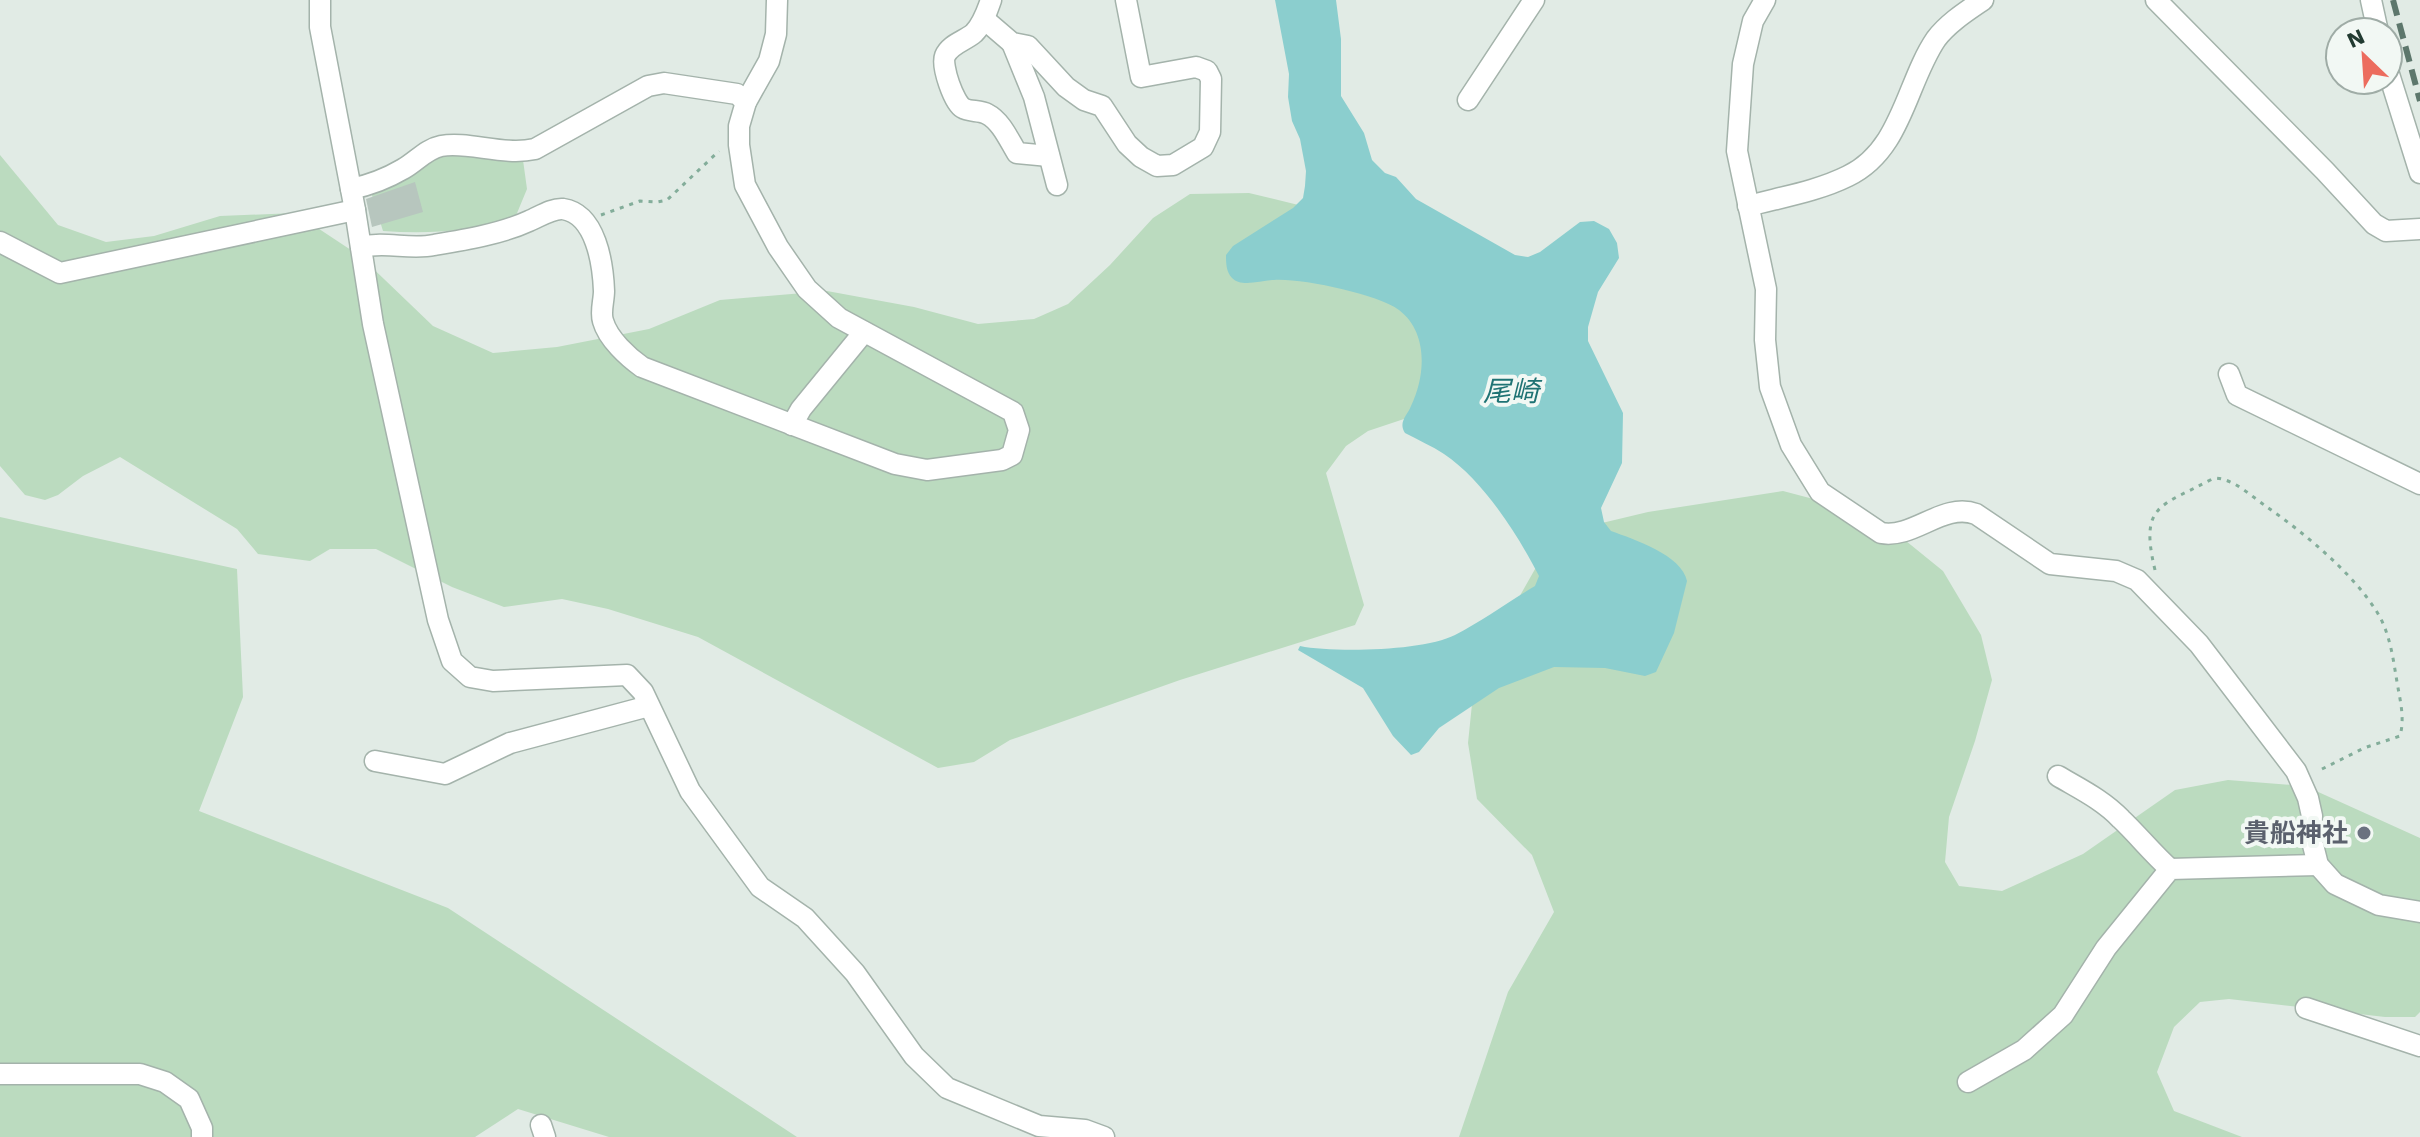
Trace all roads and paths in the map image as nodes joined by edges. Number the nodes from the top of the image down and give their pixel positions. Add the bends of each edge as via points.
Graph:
1 (320, 0) edge
2 (777, 0) edge
3 (1126, 0) edge
4 (1534, 0) edge
5 (1765, 0) edge
6 (1983, 0) edge
7 (2156, 0) edge
8 (988, 10) edge
9 (1012, 43) junction
10 (2396, 96) edge
11 (1468, 100) dead end
12 (746, 102) junction
13 (739, 139) junction
14 (1049, 156) junction
15 (2420, 173) edge
16 (1057, 185) dead end
17 (351, 189) junction
18 (1748, 206) junction
19 (355, 210) junction
20 (589, 225) junction
21 (2420, 229) edge
22 (0, 242) edge
23 (361, 247) junction
24 (864, 332) junction
25 (2229, 374) dead end
26 (792, 425) junction
27 (2420, 484) edge
28 (2156, 575) dead end
29 (649, 706) junction
30 (375, 761) dead end
31 (2058, 776) dead end
32 (2301, 781) junction
33 (2318, 865) junction
34 (2170, 869) junction
35 (2420, 912) edge
36 (2306, 1008) dead end
37 (2420, 1046) edge
38 (0, 1074) edge
39 (1968, 1082) dead end
40 (202, 1137) edge
41 (1104, 1137) edge

1 - 17 street via 320,27
2 - 12 street via 769,61
3 - 9 street via 1141,77 1196,67 1211,79 1210,132 1203,147 1173,165 1157,166 1141,157 1102,106 1066,87 1028,46
4 - 11 street
5 - 18 street via 1753,21 1742,79 1737,151
6 - 18 street via 1938,36 1878,154 1851,175
7 - 21 street via 2374,224 2386,231
8 - 9 street
8 - 14 street via 974,33 945,56 944,68 958,103 997,122 1017,153
9 - 14 street via 1034,97
10 - 15 street
12 - 13 street
12 - 17 street via 737,94 656,84 535,149 443,145 375,184
13 - 20 path via 731,140 667,200 606,211
13 - 24 street via 745,185 778,247 807,289
14 - 16 street
17 - 19 street
18 - 32 street via 1766,289 1770,387 1791,445 1820,492 1881,533 1893,535 1966,510 2050,564 2116,571 2137,580 2199,644
19 - 22 street via 60,273
19 - 23 street
20 - 23 street via 565,209 518,226 429,246
20 - 26 street via 602,272 601,318 629,358
23 - 29 street via 438,620 452,661 470,677 493,681 627,675
24 - 26 street
24 - 26 street via 1013,412 1019,430 1012,455 927,470 895,464
25 - 27 street via 2237,395
28 - 32 path via 2148,542 2151,517 2222,478 2291,524 2330,558 2377,612 2392,652 2403,724 2400,736
29 - 30 street via 510,743 445,774
29 - 41 street via 690,791 760,887 805,918 855,973 914,1056 947,1088 1039,1126
31 - 34 street via 2120,818
32 - 33 street
33 - 34 street
33 - 35 street via 2335,884 2379,905
34 - 39 street via 2106,948 2063,1015 2024,1050
36 - 37 street
38 - 40 street via 153,1078 189,1099

